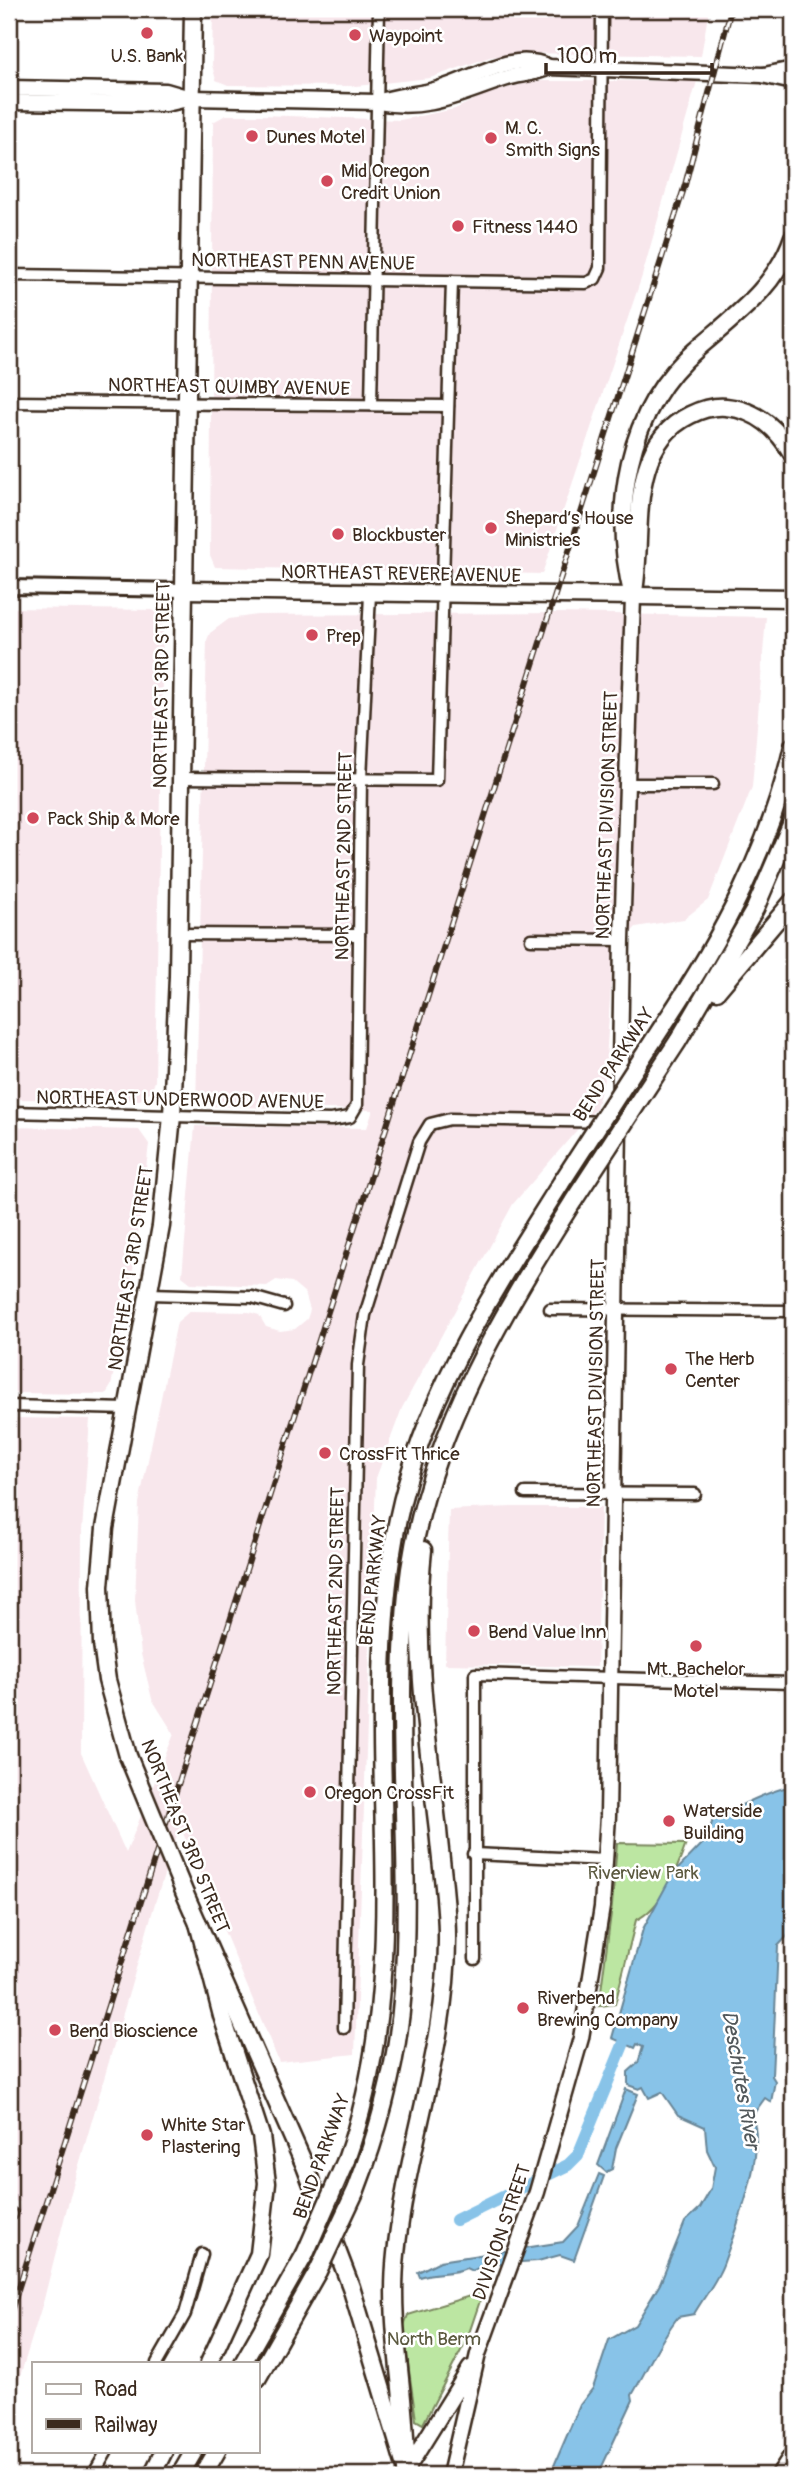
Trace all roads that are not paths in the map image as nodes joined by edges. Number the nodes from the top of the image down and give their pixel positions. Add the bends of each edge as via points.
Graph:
1 (192, 9) edge
2 (379, 9) edge
3 (602, 9) edge
4 (601, 69) junction
5 (793, 69) edge
6 (762, 75) junction
7 (793, 82) edge
8 (9, 88) edge
9 (191, 98) junction
10 (9, 102) edge
11 (377, 102) junction
12 (793, 237) edge
13 (9, 275) edge
14 (189, 277) junction
15 (374, 279) junction
16 (453, 281) junction
17 (9, 402) edge
18 (187, 403) junction
19 (371, 405) junction
20 (448, 406) junction
21 (793, 455) edge
22 (9, 587) edge
23 (183, 590) junction
24 (370, 594) junction
25 (444, 595) junction
26 (633, 597) junction
27 (793, 598) edge
28 (793, 746) edge
29 (180, 778) junction
30 (361, 779) junction
31 (626, 784) junction
32 (713, 785) dead end
33 (793, 820) edge
34 (793, 901) edge
35 (178, 934) junction
36 (359, 935) junction
37 (531, 939) dead end
38 (622, 940) junction
39 (693, 1016) junction
40 (9, 1112) edge
41 (172, 1116) junction
42 (350, 1117) joint
43 (619, 1122) junction
44 (150, 1294) junction
45 (284, 1306) dead end
46 (550, 1309) dead end
47 (616, 1309) junction
48 (793, 1311) edge
49 (9, 1406) edge
50 (128, 1409) junction
51 (431, 1481) junction
52 (526, 1493) dead end
53 (613, 1494) junction
54 (695, 1494) dead end
55 (610, 1677) junction
56 (793, 1683) edge
57 (472, 1854) junction
58 (606, 1860) junction
59 (198, 1923) junction
60 (475, 1959) dead end
61 (344, 2028) dead end
62 (546, 2162) joint
63 (202, 2254) dead end
64 (478, 2354) junction
65 (158, 2362) edge
66 (209, 2362) edge
67 (244, 2362) edge
68 (259, 2375) edge
69 (793, 2449) edge
70 (106, 2452) edge
71 (164, 2452) edge
72 (193, 2452) edge
73 (216, 2452) edge
74 (406, 2473) edge
75 (93, 2475) edge
76 (152, 2475) edge
77 (180, 2475) edge
78 (203, 2475) edge
79 (450, 2475) edge
80 (776, 2475) edge

1 - 9 main road, NORTHEAST 3RD STREET
2 - 11 street
3 - 4 street
4 - 6 main road
4 - 11 main road via 549,67 535,60
4 - 16 street, NORTHEAST PENN AVENUE via 600,268 595,279 586,283
5 - 6 main road
6 - 7 main road
8 - 9 main road via 166,91
9 - 10 main road via 166,104
9 - 11 main road
9 - 14 main road, NORTHEAST 3RD STREET
11 - 15 street
12 - 26 main road via 758,296 668,379 642,424 624,490 624,560
13 - 14 street, NORTHEAST PENN AVENUE
14 - 15 street, NORTHEAST PENN AVENUE
14 - 18 main road, NORTHEAST 3RD STREET
15 - 16 street, NORTHEAST PENN AVENUE
15 - 19 street
16 - 20 street
17 - 18 street, NORTHEAST QUIMBY AVENUE
18 - 19 street, NORTHEAST QUIMBY AVENUE
18 - 23 main road, NORTHEAST 3RD STREET
19 - 20 street, NORTHEAST QUIMBY AVENUE
20 - 25 street
21 - 26 main road via 764,419 745,411 712,408 680,420 657,446 643,479
22 - 23 street, NORTHEAST REVERE AVENUE
23 - 24 main road, NORTHEAST REVERE AVENUE
23 - 29 main road, NORTHEAST 3RD STREET
24 - 25 main road, NORTHEAST REVERE AVENUE
24 - 30 street, NORTHEAST 2ND STREET
25 - 26 main road, NORTHEAST REVERE AVENUE
25 - 30 street via 437,780
26 - 27 main road, NORTHEAST REVERE AVENUE
26 - 31 main road, NORTHEAST DIVISION STREET
28 - 67 main road, BEND PARKWAY, bridge via 775,812 716,941 471,1329 417,1452 398,1520 387,1604 384,1981 370,2078 346,2160 305,2254
29 - 30 street
29 - 35 main road, NORTHEAST 3RD STREET
30 - 36 street, NORTHEAST 2ND STREET
31 - 32 street
31 - 38 main road, NORTHEAST DIVISION STREET
33 - 39 main road, BEND PARKWAY via 755,909
34 - 39 main road
35 - 36 street
35 - 41 main road, NORTHEAST 3RD STREET
36 - 42 street, NORTHEAST 2ND STREET via 357,1105
37 - 38 street
38 - 43 main road, NORTHEAST DIVISION STREET
39 - 51 main road, BEND PARKWAY, bridge via 512,1299 467,1386
40 - 41 street, NORTHEAST UNDERWOOD AVENUE
41 - 42 street, NORTHEAST UNDERWOOD AVENUE
41 - 44 main road, NORTHEAST 3RD STREET
43 - 47 main road, NORTHEAST DIVISION STREET
43 - 61 street, NORTHEAST 2ND STREET via 450,1119 430,1124 419,1142 359,1338
44 - 45 street via 252,1297
44 - 50 main road, NORTHEAST 3RD STREET
46 - 47 street
47 - 48 street
47 - 53 main road, NORTHEAST DIVISION STREET
49 - 50 street
50 - 59 main road, NORTHEAST 3RD STREET, bridge via 105,1528 102,1644 128,1756
51 - 68 main road, BEND PARKWAY, bridge via 417,1529 407,1608 401,2006 385,2102 356,2190 318,2271
51 - 74 main road via 422,1561 423,1682 447,1935 441,2028 396,2255 395,2316
52 - 53 street
53 - 54 street
53 - 55 main road, NORTHEAST DIVISION STREET
55 - 56 street
55 - 57 street via 475,1674
55 - 58 main road, NORTHEAST DIVISION STREET
57 - 58 street
57 - 60 street
58 - 62 main road, NORTHEAST DIVISION STREET via 581,2038
59 - 66 main road via 261,2136 267,2183 259,2254
59 - 74 main road, NORTHEAST 3RD STREET via 305,2166 351,2287
62 - 64 main road, DIVISION STREET
63 - 65 street via 185,2314
64 - 74 main road, DIVISION STREET
64 - 79 main road, DIVISION STREET
69 - 80 street
70 - 75 street
71 - 76 main road
72 - 77 main road
73 - 78 main road

